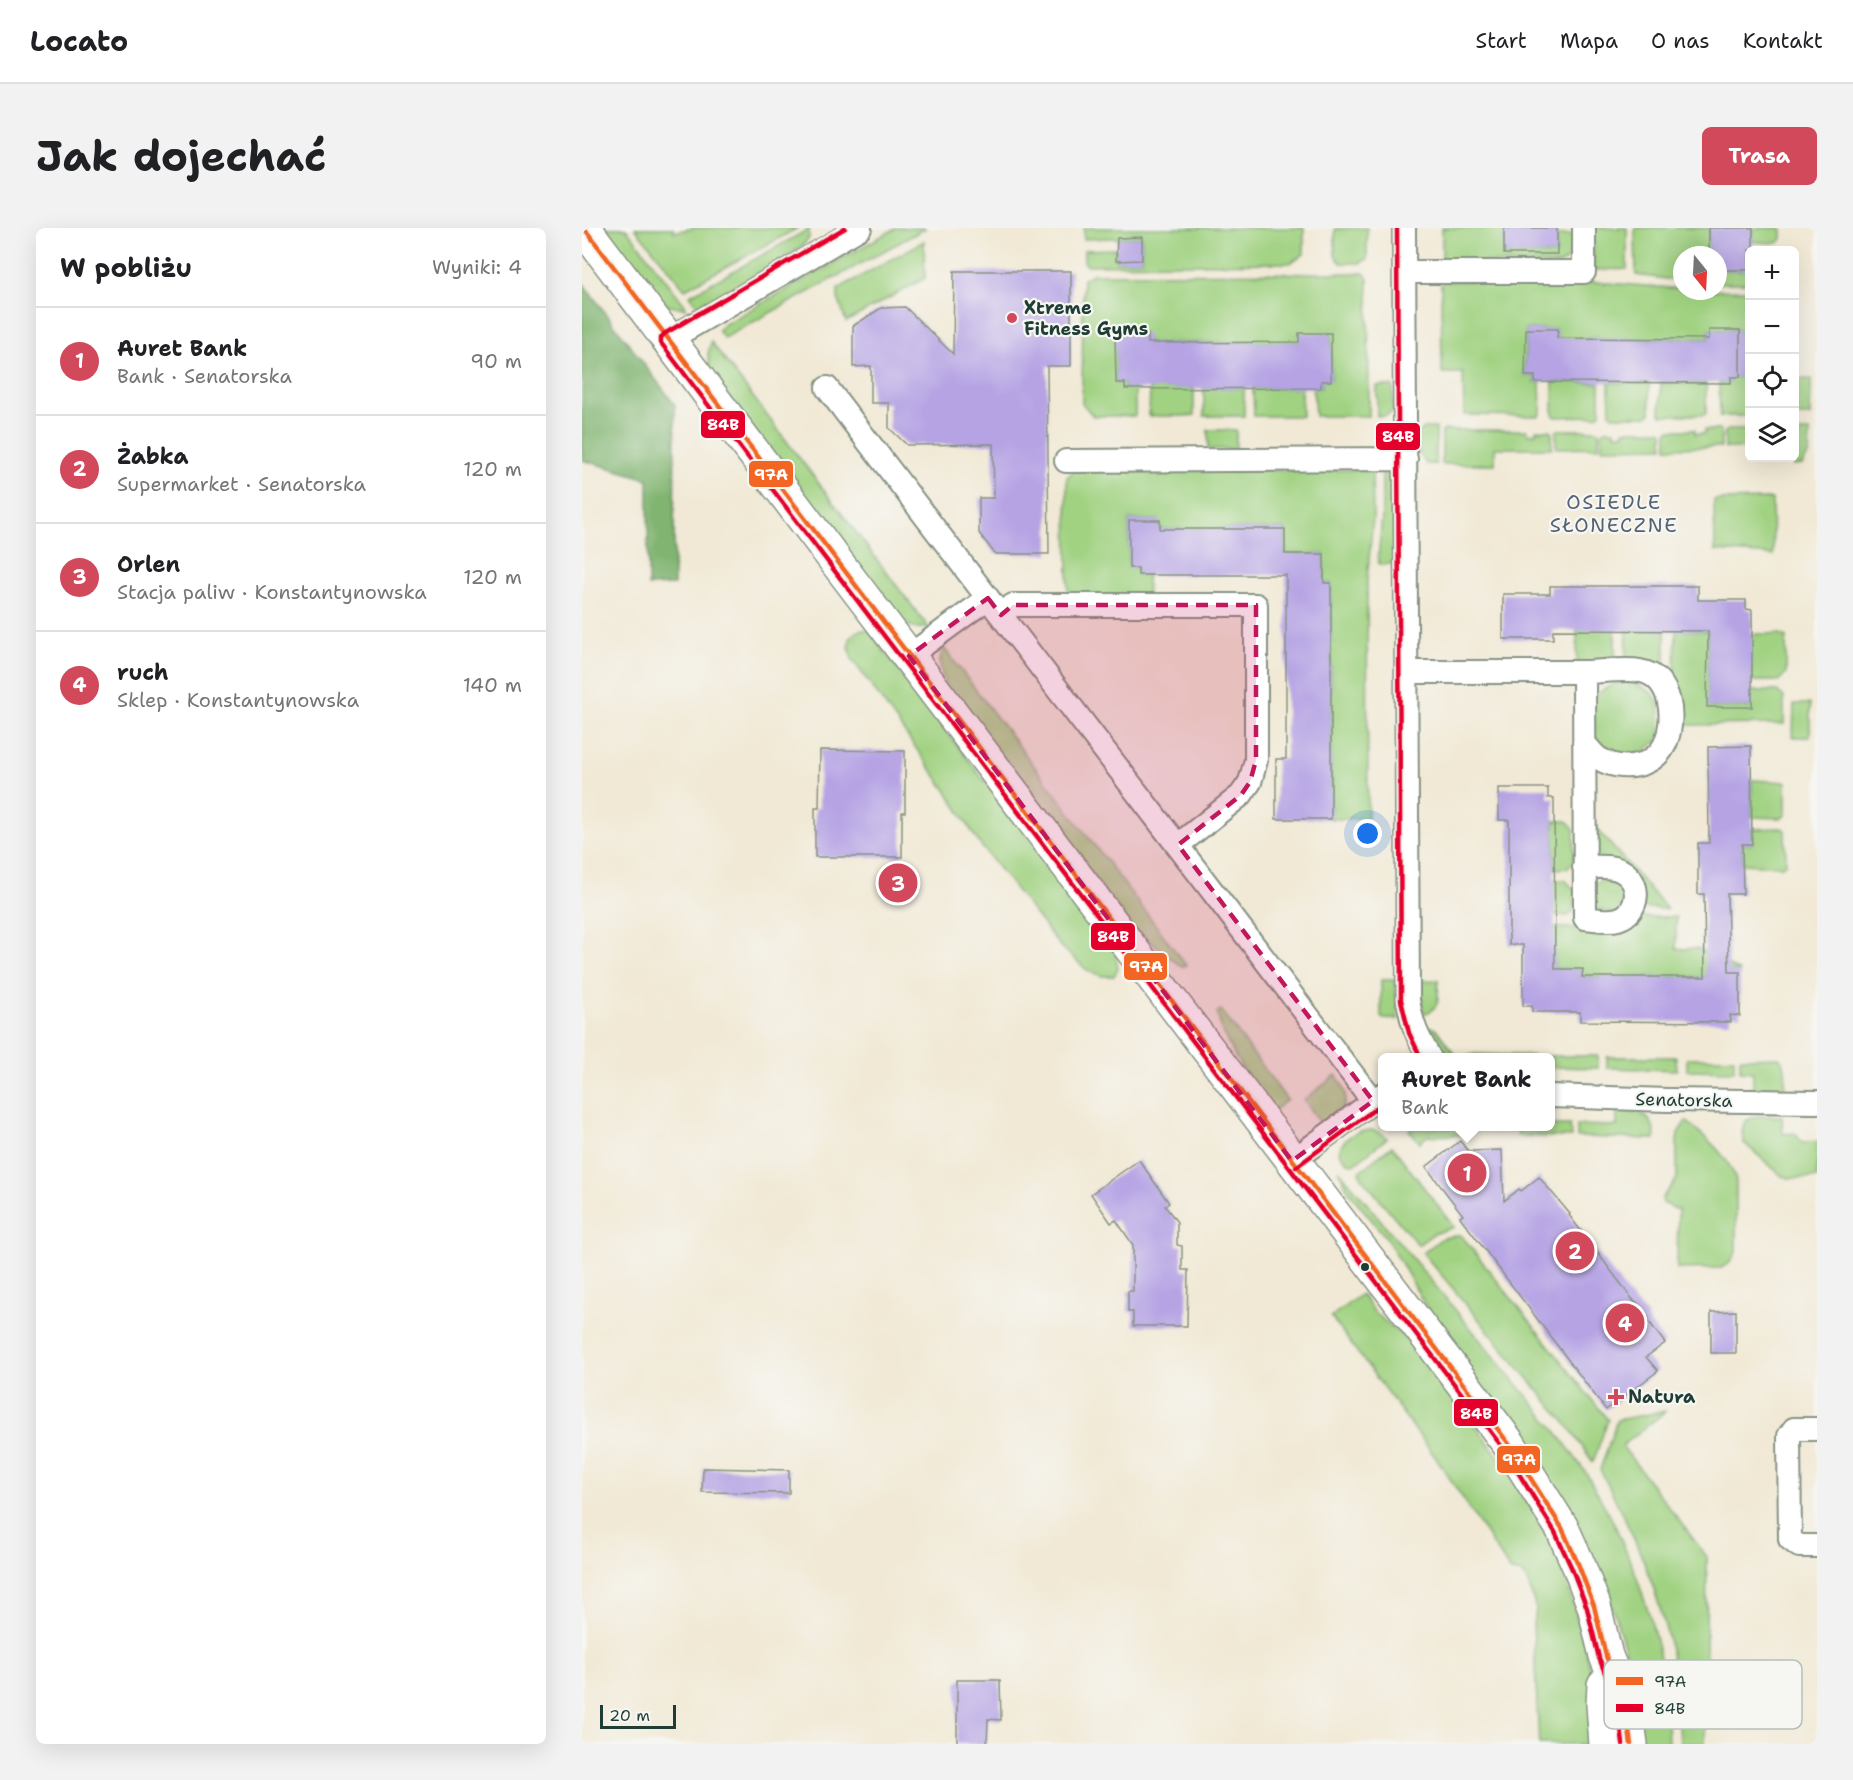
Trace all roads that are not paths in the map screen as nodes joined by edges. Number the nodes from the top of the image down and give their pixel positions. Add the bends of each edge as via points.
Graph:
1 (584, 228) edge
2 (860, 228) edge
3 (1404, 228) edge
4 (1584, 228) edge
5 (1404, 272) junction
6 (668, 340) junction
7 (827, 388) dead end
8 (1406, 459) junction
9 (1066, 461) dead end
10 (994, 606) junction
11 (909, 656) junction
12 (1407, 672) junction
13 (1584, 672) junction
14 (1584, 743) junction
15 (1178, 845) junction
16 (1584, 867) dead end
17 (1427, 1053) edge
18 (1555, 1096) edge
19 (1378, 1098) edge
20 (1817, 1102) edge
21 (1292, 1161) junction
22 (1817, 1429) edge
23 (1817, 1546) edge
24 (1606, 1656) junction
25 (1606, 1660) edge
26 (1608, 1660) edge
27 (1604, 1689) edge
28 (1604, 1718) edge
29 (1605, 1729) edge
30 (1628, 1729) edge
31 (1606, 1744) edge
32 (1630, 1744) edge

1 - 6 main road
2 - 6 street
3 - 5 street
4 - 5 street via 1584,272
5 - 8 street
6 - 11 main road
7 - 10 street
8 - 9 street
8 - 12 street
10 - 11 street
10 - 15 street
10 - 15 street via 1256,605 1256,760 1250,782 1241,795
11 - 21 main road
12 - 13 street
12 - 17 street via 1408,1000 1412,1022
13 - 14 street
13 - 14 street via 1641,671 1656,678 1666,690 1671,727 1664,746 1651,760 1635,766 1617,767 1599,759
14 - 16 street
15 - 19 street
18 - 20 street, Senatorska
19 - 21 street
21 - 24 main road via 1509,1444 1539,1490 1579,1566
22 - 23 street via 1794,1429 1789,1436 1790,1539 1799,1546
24 - 25 main road
24 - 26 main road
27 - 28 main road
29 - 31 main road
30 - 32 main road

